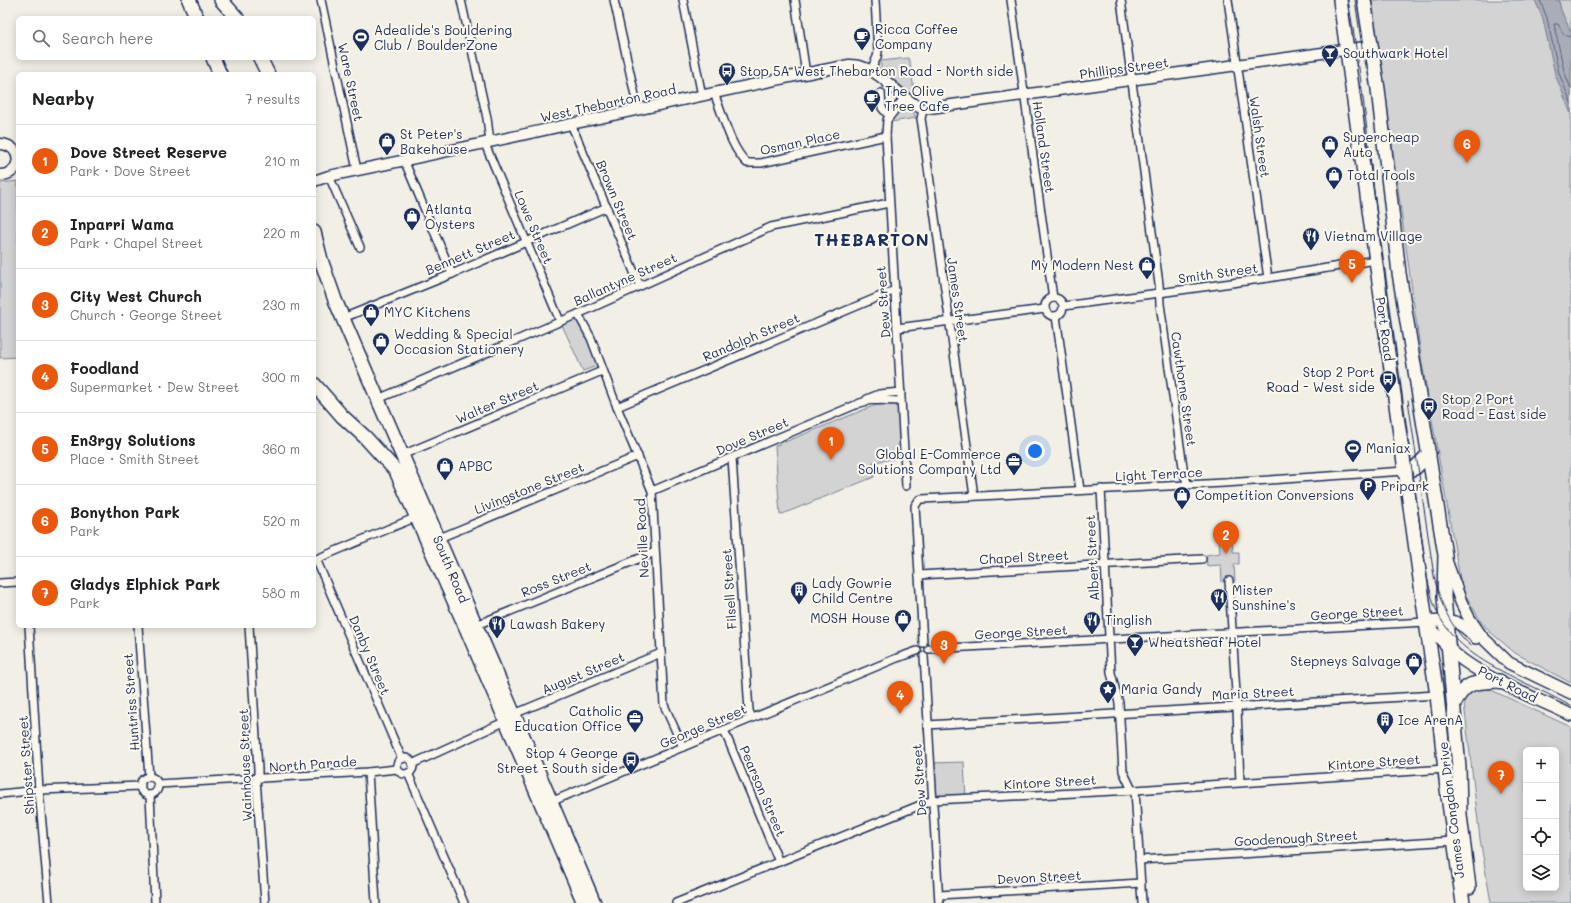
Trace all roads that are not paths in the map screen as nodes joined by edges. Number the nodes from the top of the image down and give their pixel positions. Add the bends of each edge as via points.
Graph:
1 (189, 0) edge
2 (221, 0) edge
3 (321, 0) edge
4 (461, 0) edge
5 (614, 0) edge
6 (683, 0) edge
7 (795, 0) edge
8 (875, 0) edge
9 (1011, 0) edge
10 (1121, 0) edge
11 (1228, 0) edge
12 (1340, 0) edge
13 (1364, 0) edge
14 (196, 16) edge
15 (236, 16) edge
16 (1372, 46) junction
17 (1348, 49) junction
18 (214, 60) edge
19 (261, 60) edge
20 (1238, 65) junction
21 (871, 70) junction
22 (219, 72) edge
23 (267, 72) edge
24 (806, 74) junction
25 (1132, 80) junction
26 (714, 93) junction
27 (882, 93) dead end
28 (1025, 95) junction
29 (702, 96) junction
30 (904, 98) junction
31 (638, 109) junction
32 (923, 109) junction
33 (889, 116) junction
34 (571, 124) junction
35 (886, 136) junction
36 (488, 143) junction
37 (0, 144) edge
38 (16, 153) edge
39 (404, 160) junction
40 (16, 168) edge
41 (357, 170) junction
42 (0, 175) edge
43 (316, 176) edge
44 (329, 176) junction
45 (316, 180) edge
46 (889, 203) junction
47 (607, 207) junction
48 (316, 240) edge
49 (526, 241) junction
50 (360, 248) dead end
51 (1375, 260) junction
52 (452, 274) junction
53 (1268, 278) junction
54 (640, 286) junction
55 (895, 290) junction
56 (1160, 293) junction
57 (1053, 298) junction
58 (1064, 306) junction
59 (1045, 309) junction
60 (578, 314) junction
61 (1056, 316) junction
62 (343, 318) junction
63 (560, 321) junction
64 (949, 321) junction
65 (897, 328) junction
66 (602, 371) junction
67 (316, 386) edge
68 (901, 392) junction
69 (378, 399) junction
70 (901, 401) junction
71 (860, 403) junction
72 (617, 407) junction
73 (1429, 454) junction
74 (402, 455) junction
75 (638, 456) junction
76 (732, 458) junction
77 (1405, 472) junction
78 (1188, 485) junction
79 (906, 486) dead end
80 (1101, 489) junction
81 (1080, 490) junction
82 (652, 491) junction
83 (974, 496) junction
84 (422, 514) junction
85 (434, 540) junction
86 (655, 552) junction
87 (1445, 555) junction
88 (1202, 559) dead end
89 (316, 560) edge
90 (316, 562) edge
91 (1104, 564) junction
92 (919, 575) junction
93 (1229, 581) dead end
94 (16, 582) edge
95 (0, 583) edge
96 (1446, 621) junction
97 (1426, 622) junction
98 (29, 628) edge
99 (138, 628) edge
100 (249, 628) edge
101 (471, 628) junction
102 (1232, 632) junction
103 (1108, 639) junction
104 (924, 643) junction
105 (930, 649) junction
106 (1449, 649) junction
107 (917, 651) junction
108 (662, 653) junction
109 (924, 656) junction
110 (1509, 663) junction
111 (1499, 681) junction
112 (1571, 693) edge
113 (1437, 695) junction
114 (1454, 704) junction
115 (1237, 706) junction
116 (1119, 713) junction
117 (1571, 715) edge
118 (510, 718) junction
119 (752, 718) junction
120 (927, 725) junction
121 (724, 730) junction
122 (683, 747) junction
123 (402, 759) junction
124 (412, 764) junction
125 (1459, 768) junction
126 (398, 769) junction
127 (1445, 769) junction
128 (368, 772) junction
129 (408, 773) junction
130 (149, 777) junction
131 (256, 779) junction
132 (1240, 782) junction
133 (158, 784) junction
134 (141, 786) junction
135 (39, 790) junction
136 (1134, 790) junction
137 (0, 794) edge
138 (150, 795) junction
139 (933, 800) junction
140 (547, 803) junction
141 (1459, 841) junction
142 (1139, 860) junction
143 (779, 862) junction
144 (1141, 883) junction
145 (939, 895) junction
146 (49, 903) edge
147 (155, 903) edge
148 (265, 903) edge
149 (376, 903) edge
150 (464, 903) edge
151 (584, 903) edge
152 (594, 903) edge
153 (676, 903) edge
154 (939, 903) edge
155 (1142, 903) edge
156 (1463, 903) edge
157 (1471, 903) edge

1 - 14 highway
2 - 15 highway
3 - 41 street, Ware Street
4 - 36 street, Lowe Street via 487,118
5 - 31 street
6 - 29 street
7 - 24 street
8 - 21 street via 878,52
9 - 28 street, Holland Street
10 - 25 street, Cawthorne Street
11 - 20 street, Walsh Street
12 - 17 highway, Port Road
13 - 16 highway, Port Road
16 - 17 street, Phillips Street
16 - 73 highway, Port Road via 1399,273
17 - 20 street, Phillips Street
17 - 51 highway, Port Road
18 - 22 highway
19 - 23 highway
20 - 25 street, Phillips Street
20 - 53 street, Walsh Street
21 - 24 street, West Thebarton Road via 849,65
21 - 30 street, West Thebarton Road
24 - 26 street, West Thebarton Road
25 - 28 street, Phillips Street
25 - 56 street, Cawthorne Street
26 - 29 street, West Thebarton Road
26 - 35 street, Osman Place via 740,156 747,163 760,163
27 - 33 street via 882,108
28 - 32 street, Phillips Street
28 - 57 street, Holland Street
29 - 31 street, West Thebarton Road
30 - 32 street
30 - 33 street
31 - 34 street, West Thebarton Road
32 - 64 street, James Street via 921,119
33 - 35 street, Dew Street
34 - 36 street, West Thebarton Road
34 - 47 street, Brown Street
35 - 46 street, Dew Street
36 - 39 street, West Thebarton Road
36 - 49 street, Lowe Street
37 - 38 street via 13,148
39 - 41 street, West Thebarton Road
39 - 52 street
40 - 42 street via 10,173
41 - 44 street, West Thebarton Road
43 - 44 street, West Thebarton Road
44 - 45 street, West Thebarton Road
44 - 50 street
46 - 54 street, Ballantyne Street via 771,227
46 - 55 street, Dew Street
47 - 49 street, Bennett Street
47 - 54 street, Brown Street
48 - 62 highway, South Road
49 - 52 street, Bennett Street
49 - 63 street, Lowe Street
51 - 53 street, Smith Street
51 - 77 highway, Port Road
52 - 62 street, Bennett Street
53 - 56 street, Smith Street
54 - 60 street, Ballantyne Street
55 - 65 street, Dew Street
55 - 72 street, Randolph Street
56 - 58 street, Smith Street
56 - 78 street, Cawthorne Street via 1184,474
57 - 58 street via 1058,298
57 - 59 street via 1048,300
58 - 61 street via 1063,311
59 - 61 street via 1051,316
59 - 64 street
60 - 63 street, Ballantyne Street
60 - 66 street, Neville Road via 591,338
61 - 81 street
62 - 69 highway, South Road
63 - 69 street, Ballantyne Street
64 - 65 street
64 - 83 street, James Street
65 - 68 street, Dew Street
66 - 72 street, Neville Road
66 - 74 street, Walter Street
67 - 84 highway, South Road via 396,471
68 - 70 street, Dew Street
68 - 71 street, Dove Street via 879,394
69 - 74 highway, South Road
70 - 71 street, Dove Street via 871,400
70 - 79 street, Dew Street
71 - 76 street, Dove Street
72 - 75 street, Neville Road
73 - 77 highway via 1415,468
73 - 87 highway, Port Road
74 - 84 highway, South Road
75 - 82 street, Neville Road
75 - 85 street, Livingstone Street
76 - 82 street, Dove Street
76 - 119 street, Filsell Street via 749,711
77 - 78 street, Light Terrace
77 - 97 highway, Port Road
78 - 80 street, Light Terrace
80 - 81 street, Light Terrace
80 - 91 street, Albert Street
81 - 83 street, Light Terrace
82 - 86 street, Neville Road
83 - 92 street, Light Terrace via 922,499 916,503
84 - 85 highway, South Road
84 - 89 street
85 - 101 highway, South Road
86 - 101 street, Ross Street
86 - 108 street, Neville Road
87 - 96 highway, Port Road
87 - 110 main road, Port Road via 1459,597 1474,626
88 - 91 street, Chapel Street
90 - 123 street, Danby Street
91 - 92 street, Chapel Street
91 - 103 street, Albert Street
92 - 104 street
93 - 102 street
94 - 95 street
96 - 97 main road
96 - 106 highway, Port Road
96 - 110 main road via 1462,624 1494,656
97 - 102 street, George Street
97 - 106 main road, Port Road
97 - 113 highway, James Congdon Drive
98 - 135 street, Shipster Street
99 - 130 street, Huntriss Street
100 - 131 street, Wainhouse Street via 258,769
101 - 118 highway, South Road
102 - 103 street, George Street
102 - 115 street
103 - 105 street, George Street
103 - 116 street, Albert Street via 1111,673
104 - 105 street
104 - 107 street via 918,646
105 - 109 street
106 - 111 main road, Port Road
106 - 114 highway, James Congdon Drive
107 - 109 street
107 - 119 street, George Street
108 - 118 street, August Street
108 - 122 street, Neville Road via 664,705
109 - 120 street, Dew Street
110 - 112 main road, Port Road
111 - 114 highway via 1468,685
111 - 117 main road, Port Road
113 - 115 street, Maria Street
113 - 127 highway, James Congdon Drive
114 - 125 highway, James Congdon Drive
115 - 116 street, Maria Street
115 - 132 street
116 - 120 street, Maria Street
116 - 136 street, Albert Street via 1123,772
118 - 124 street
118 - 140 highway, South Road
119 - 121 street, George Street
120 - 139 street, Dew Street
121 - 122 street, George Street
121 - 143 street, Pearson Street
122 - 140 street, George Street
123 - 124 street via 407,759
123 - 126 street via 397,764
124 - 129 street via 412,769
125 - 127 highway
125 - 141 highway, James Congdon Drive
126 - 128 street, North Parade
126 - 129 street via 402,774
127 - 132 street, Kintore Street
127 - 141 highway, James Congdon Drive
128 - 131 street, North Parade
128 - 149 street
129 - 150 street
130 - 133 street
130 - 134 street via 144,779
131 - 133 street, North Parade
131 - 148 street, Wainhouse Street
132 - 136 street, Kintore Street
133 - 138 street via 158,789
134 - 135 street
134 - 138 street via 145,794
135 - 137 street
135 - 146 street, Shipster Street
136 - 139 street, Kintore Street
136 - 142 street
138 - 147 street
139 - 143 street, Kintore Street
139 - 145 street, Dew Street
140 - 151 highway, South Road
140 - 152 highway, South Road
141 - 142 street, Goodenough Street
141 - 156 highway, James Congdon Drive
141 - 157 highway, James Congdon Drive
142 - 144 street
143 - 153 street, Kintore Street
144 - 145 street, Devon Street
144 - 155 street
145 - 154 street, Dew Street

